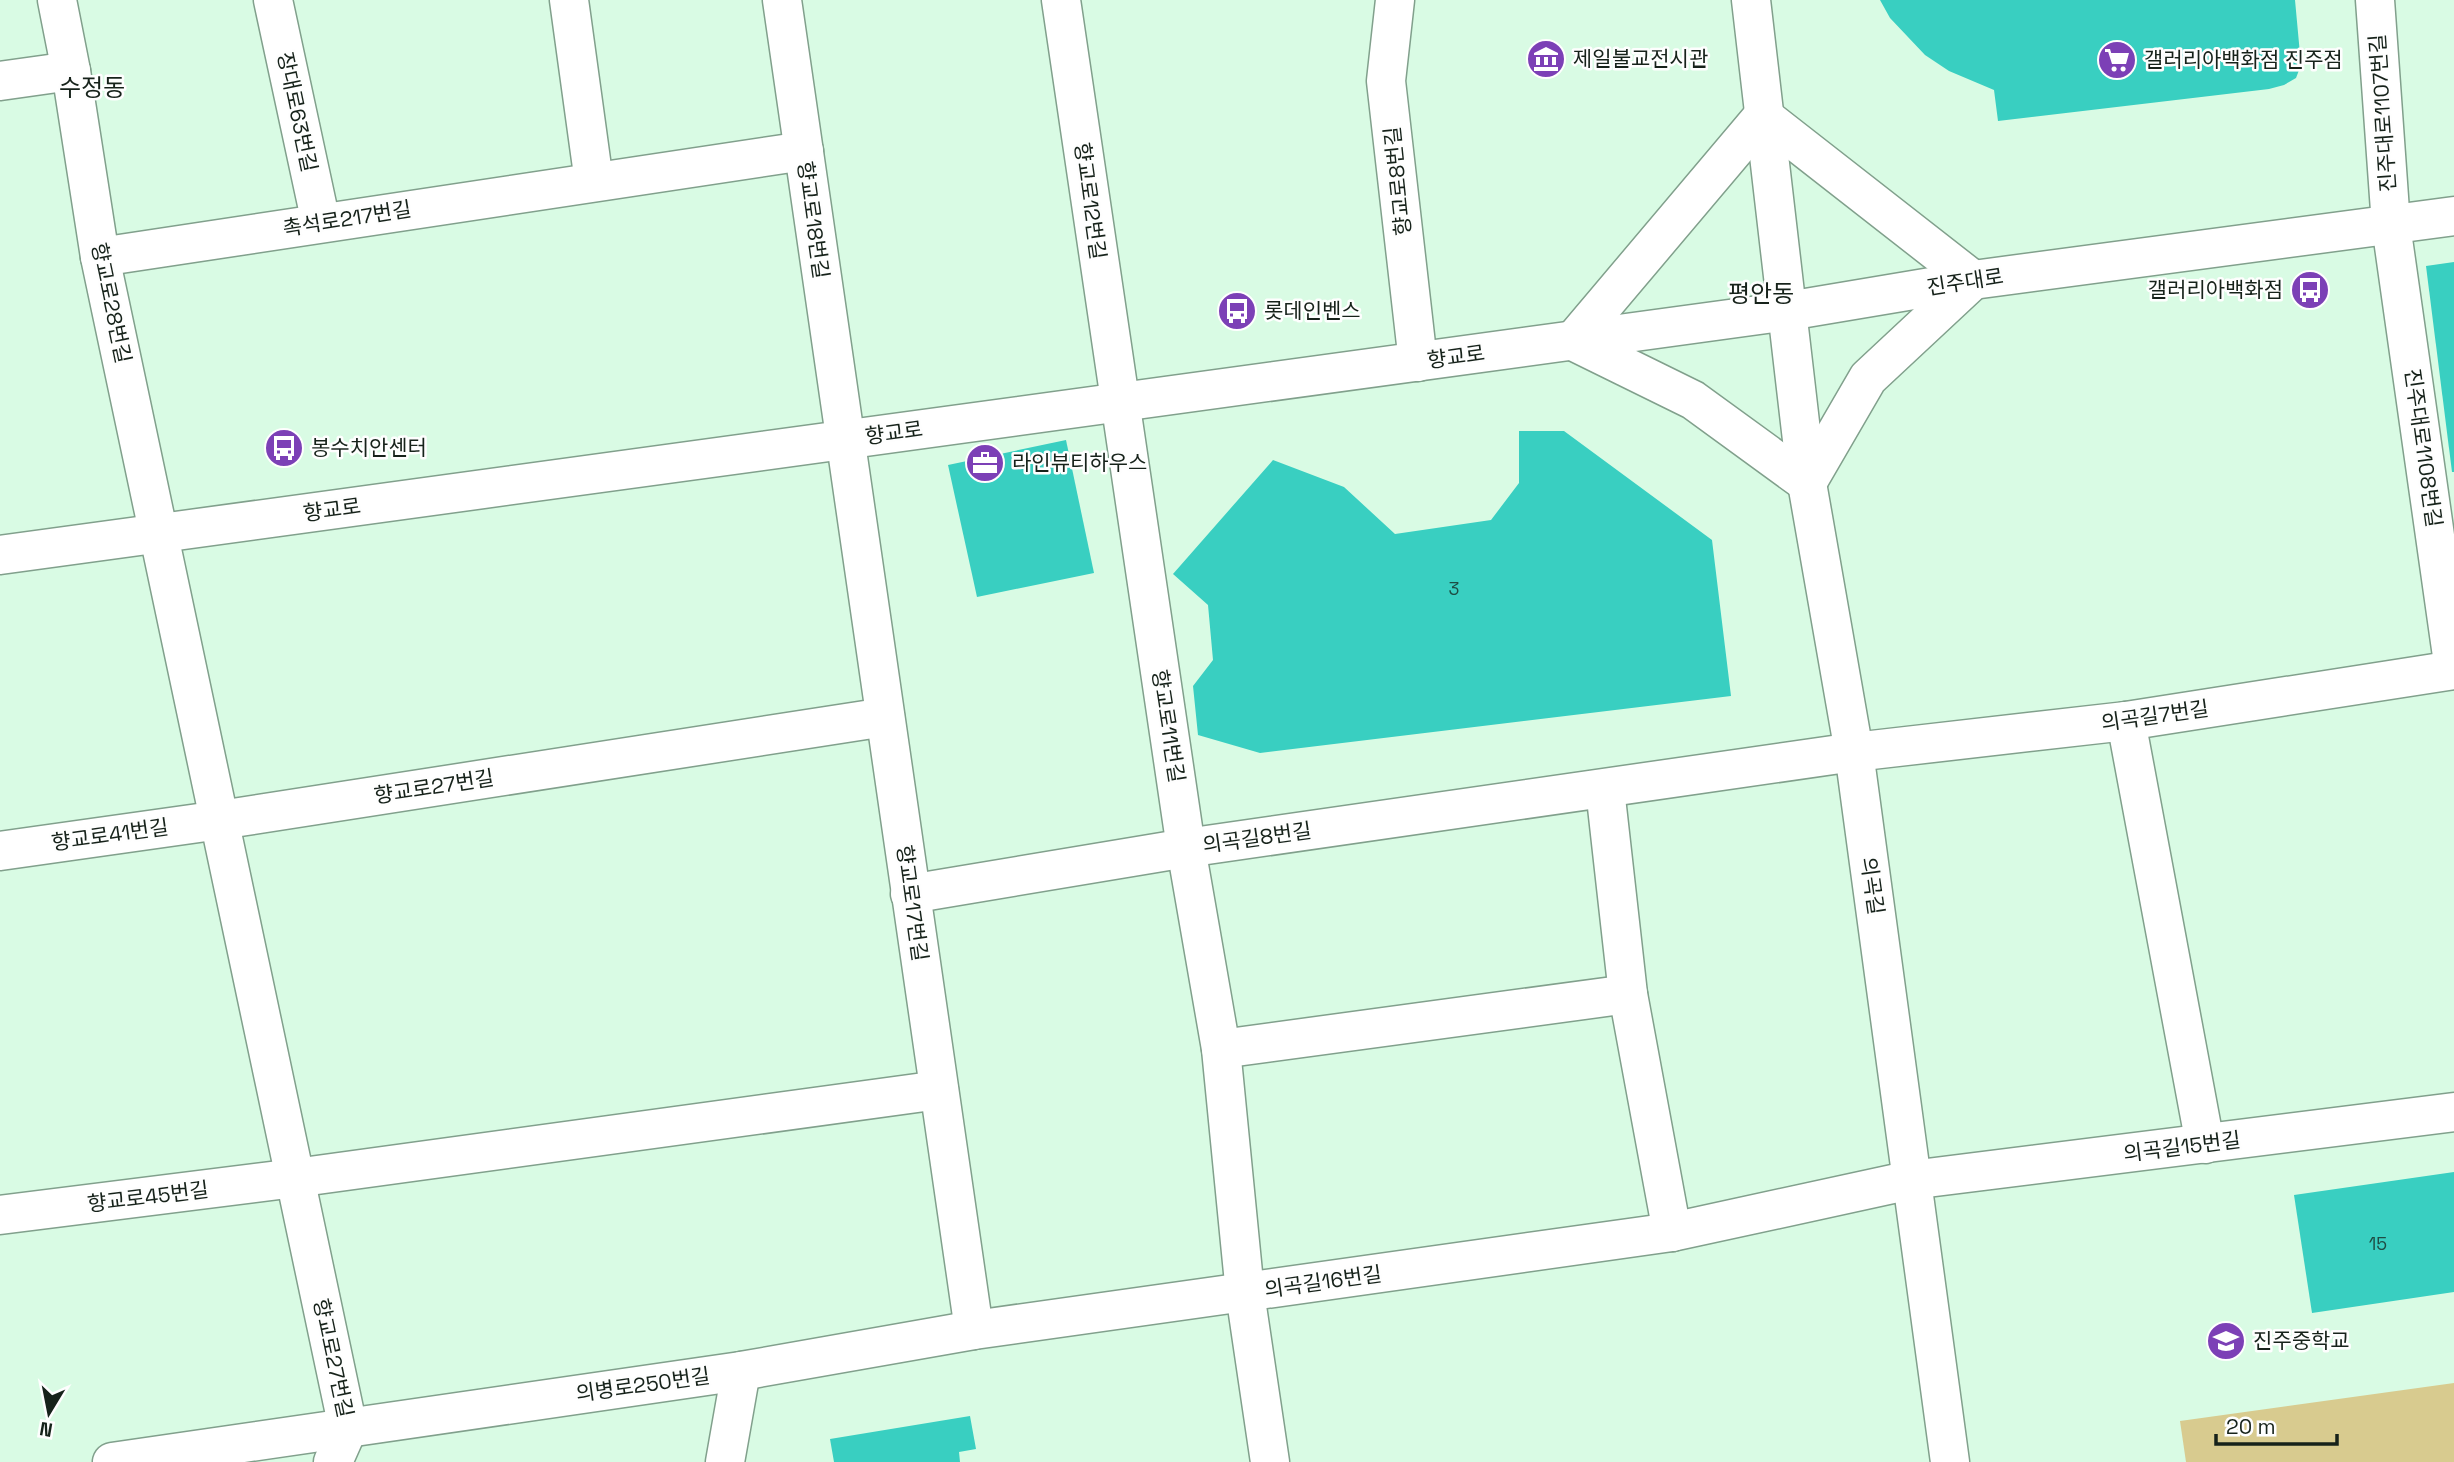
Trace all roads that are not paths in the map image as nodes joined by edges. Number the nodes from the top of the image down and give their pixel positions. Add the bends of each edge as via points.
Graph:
1 (57, 0) edge
2 (272, 0) edge
3 (569, 0) edge
4 (782, 0) edge
5 (1061, 0) edge
6 (1395, 0) edge
7 (1751, 0) edge
8 (2375, 0) edge
9 (71, 71) junction
10 (0, 81) edge
11 (1763, 116) junction
12 (804, 151) junction
13 (594, 183) junction
14 (2454, 216) edge
15 (321, 223) junction
16 (2391, 225) junction
17 (100, 257) junction
18 (1973, 280) junction
19 (1788, 311) junction
20 (1573, 341) junction
21 (1418, 362) junction
22 (1119, 403) junction
23 (845, 440) junction
24 (1807, 483) junction
25 (160, 533) junction
26 (0, 555) edge
27 (2454, 670) edge
28 (885, 717) junction
29 (2126, 721) junction
30 (1854, 752) junction
31 (1605, 789) junction
32 (220, 820) junction
33 (1186, 848) junction
34 (0, 851) edge
35 (910, 894) junction
36 (1629, 994) junction
37 (1221, 1049) junction
38 (939, 1090) junction
39 (2454, 1112) edge
40 (2204, 1144) junction
41 (295, 1178) junction
42 (1910, 1180) junction
43 (0, 1215) edge
44 (1672, 1232) junction
45 (1245, 1293) junction
46 (974, 1330) junction
47 (741, 1371) junction
48 (348, 1428) junction
49 (112, 1462) edge
50 (333, 1462) edge
51 (725, 1462) edge
52 (1270, 1462) edge
53 (1950, 1462) edge

1 - 9 street, 향교로28번길
2 - 15 street, 장대로63번길
3 - 13 street
4 - 12 street, 향교로18번길
5 - 22 street, 향교로12번길
6 - 21 street, 향교로8번길 via 1386,81
7 - 11 street
8 - 16 street, 진주대로1107번길
9 - 10 street
9 - 17 street, 향교로28번길
11 - 18 street
11 - 19 street
11 - 20 street
12 - 13 street, 촉석로217번길
12 - 23 street, 향교로18번길
13 - 15 street, 촉석로217번길
14 - 16 street, 진주대로
15 - 17 street, 촉석로217번길
16 - 18 street, 진주대로
16 - 27 street, 진주대로1108번길
17 - 25 street, 향교로28번길
18 - 19 street, 진주대로
18 - 24 street via 1868,378
19 - 20 street, 향교로
19 - 24 street, 의곡길
20 - 21 street, 향교로
20 - 24 street via 1693,400
21 - 22 street, 향교로
22 - 23 street, 향교로
22 - 33 street, 향교로11번길
23 - 25 street, 향교로
23 - 28 street, 향교로17번길
24 - 30 street, 의곡길
25 - 26 street, 향교로
25 - 32 street, 향교로27번길
27 - 29 street, 의곡길7번길
28 - 32 street, 향교로27번길
28 - 35 street, 향교로17번길
29 - 30 street, 의곡길7번길
29 - 40 street
30 - 31 street, 의곡길8번길
30 - 42 street, 의곡길
31 - 33 street, 의곡길8번길
31 - 36 street
32 - 34 street, 향교로41번길
32 - 41 street, 향교로27번길
33 - 35 street, 의곡길8번길
33 - 37 street, 향교로11번길
35 - 38 street, 향교로17번길
36 - 37 street
36 - 44 street
37 - 45 street, 향교로11번길
38 - 41 street
38 - 46 street, 향교로17번길
39 - 40 street, 의곡길15번길
40 - 42 street, 의곡길15번길
41 - 43 street, 향교로45번길
41 - 48 street, 향교로27번길
42 - 44 street, 의곡길16번길
42 - 53 street, 의곡길
44 - 45 street, 의곡길16번길
45 - 46 street, 의곡길16번길
45 - 52 street, 향교로11번길
46 - 47 street, 의병로250번길
47 - 48 street, 의병로250번길
47 - 51 street
48 - 49 street, 향교로27번길
48 - 50 street

